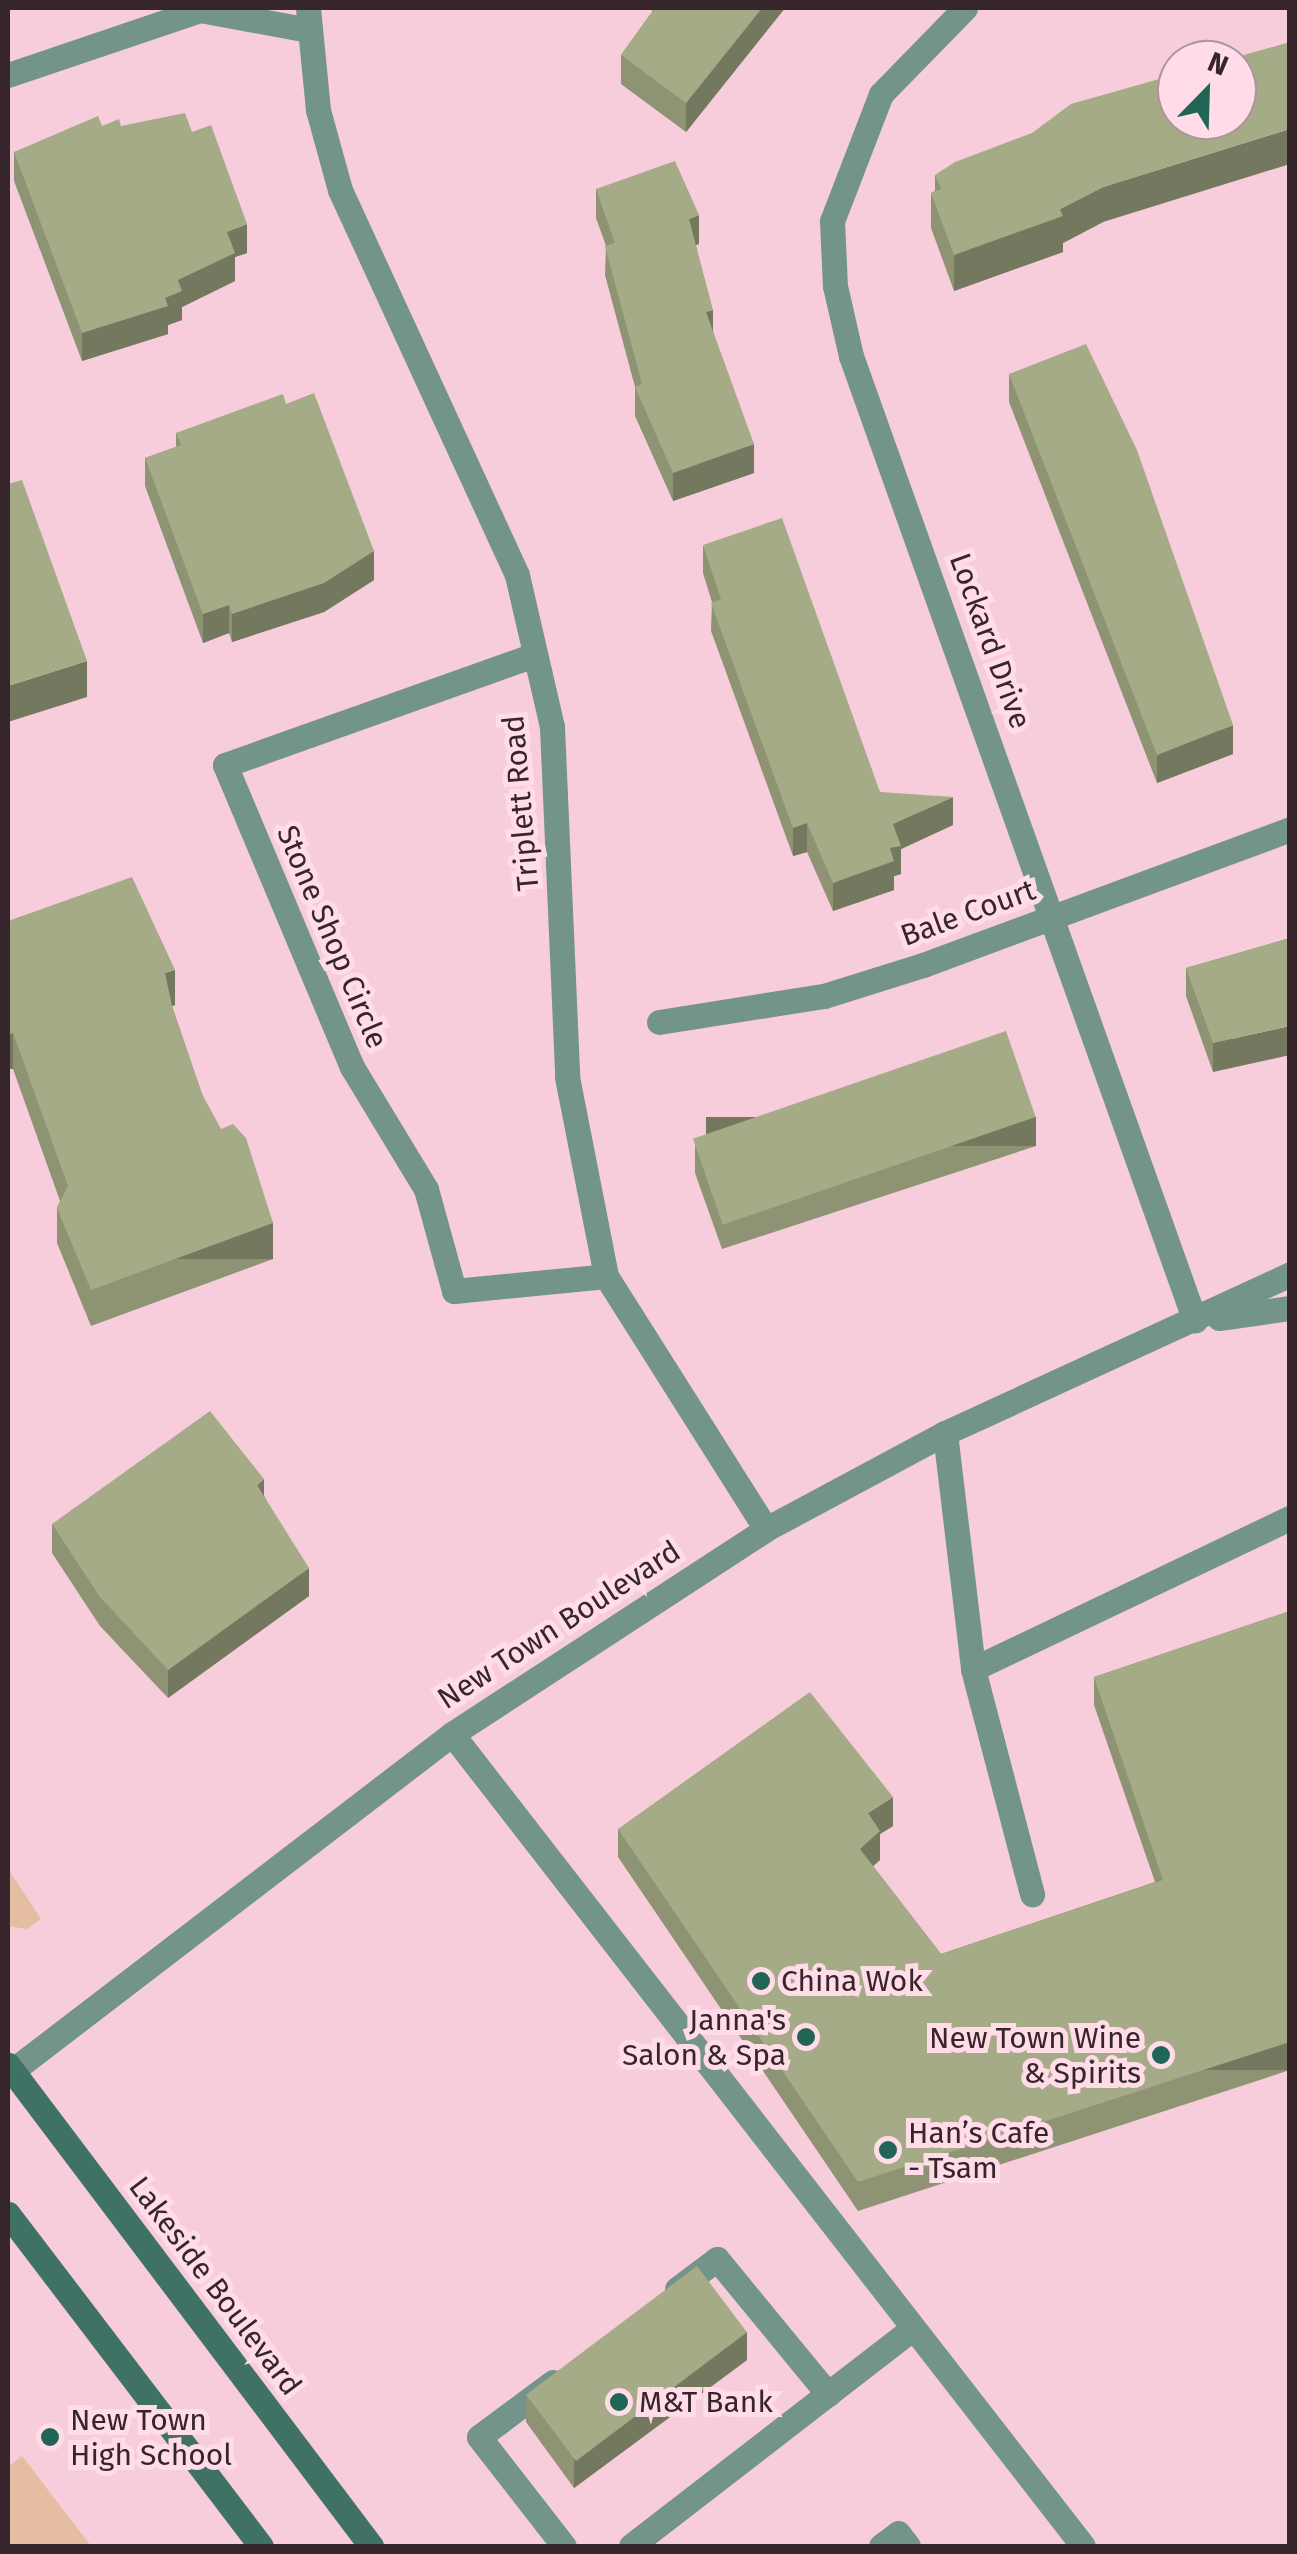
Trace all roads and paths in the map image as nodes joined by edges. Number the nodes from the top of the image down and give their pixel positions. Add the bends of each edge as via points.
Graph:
1 (965, 8) edge
2 (306, 18) edge
3 (8, 75) edge
4 (534, 655) junction
5 (1290, 830) edge
6 (1056, 916) junction
7 (660, 1022) dead end
8 (1290, 1274) edge
9 (606, 1276) junction
10 (1290, 1308) edge
11 (1195, 1321) junction
12 (945, 1432) junction
13 (1290, 1518) edge
14 (766, 1529) junction
15 (973, 1669) junction
16 (452, 1734) junction
17 (1032, 1894) dead end
18 (10, 2068) edge
19 (8, 2214) edge
20 (654, 2306) edge
21 (913, 2328) junction
22 (575, 2366) edge
23 (828, 2394) junction
24 (261, 2546) edge
25 (371, 2546) edge
26 (564, 2546) edge
27 (631, 2546) edge
28 (881, 2546) edge
29 (908, 2546) edge
30 (1083, 2546) edge

1 - 6 street, Lockard Drive via 881,94 832,222 835,286 850,356
2 - 3 street via 200,10
2 - 4 street, Triplett Road via 340,190 483,490 516,575
4 - 9 street, Triplett Road via 560,808 567,1077
4 - 9 street, Stone Shop Circle via 225,766 352,1068 426,1189 454,1291
5 - 6 street, Bale Court
6 - 7 street, Bale Court via 824,996
6 - 11 street, Lockard Drive
8 - 11 street, New Town Boulevard
9 - 14 street, Triplett Road
10 - 11 street, New Town Boulevard
11 - 12 street, New Town Boulevard
12 - 14 street, New Town Boulevard
12 - 15 street
13 - 15 street
14 - 16 street, New Town Boulevard
15 - 17 street
16 - 18 street, New Town Boulevard
16 - 21 street
18 - 25 main road, Lakeside Boulevard
19 - 24 main road
20 - 23 street via 718,2259
21 - 23 street
21 - 30 street
22 - 26 street via 480,2437
23 - 27 street
28 - 29 street via 898,2533

